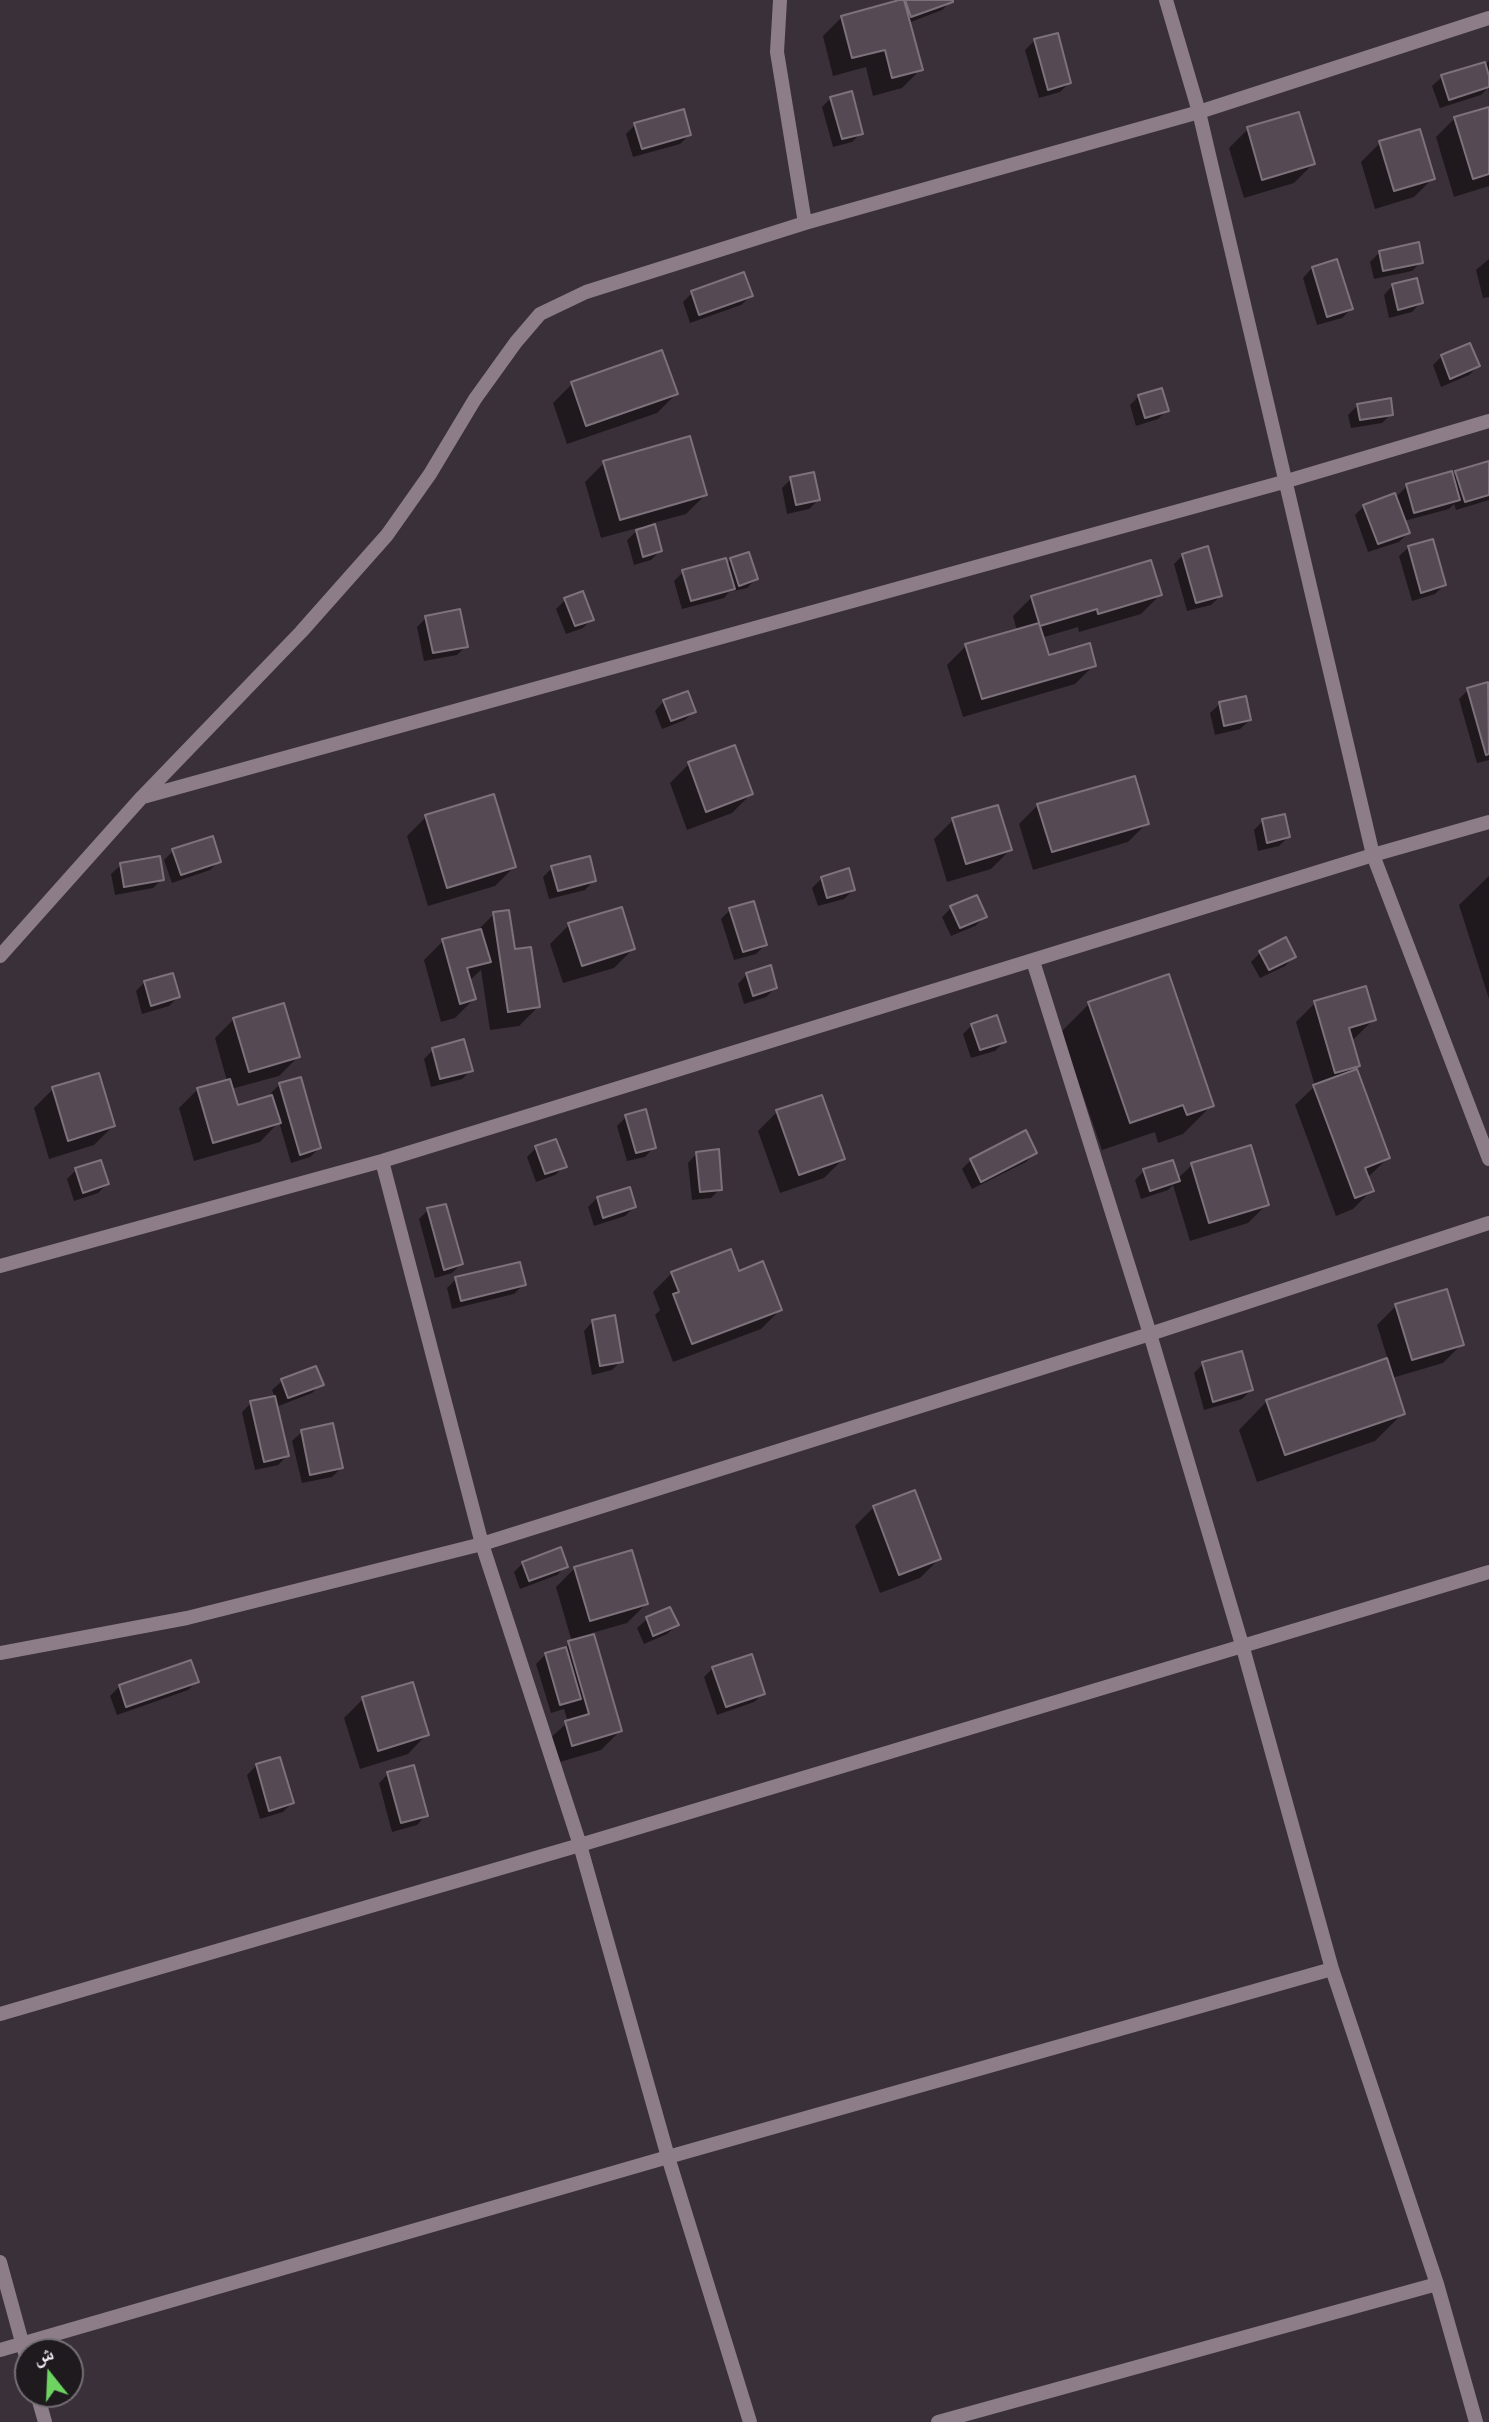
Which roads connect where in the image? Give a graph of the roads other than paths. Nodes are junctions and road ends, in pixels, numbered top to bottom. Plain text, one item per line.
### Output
1 (780, 0) edge
2 (1166, 0) edge
3 (1489, 18) edge
4 (1199, 112) junction
5 (806, 223) junction
6 (1489, 421) edge
7 (1287, 481) junction
8 (142, 797) junction
9 (1489, 822) edge
10 (1373, 855) junction
11 (0, 956) edge
12 (1033, 961) junction
13 (1489, 1159) edge
14 (382, 1161) junction
15 (1489, 1223) edge
16 (0, 1266) edge
17 (1150, 1334) junction
18 (482, 1544) junction
19 (1489, 1572) edge
20 (1243, 1648) junction
21 (0, 1653) edge
22 (580, 1845) junction
23 (1332, 1969) junction
24 (0, 2014) edge
25 (668, 2157) junction
26 (0, 2262) edge
27 (1437, 2284) junction
28 (20, 2338) edge
29 (43, 2338) edge
30 (750, 2422) edge
31 (938, 2422) edge
32 (1476, 2422) edge

1 - 5 street
2 - 4 street
3 - 4 street
4 - 5 street
4 - 7 street
5 - 8 street
6 - 7 street
7 - 8 street
7 - 10 street
8 - 11 street
9 - 10 street
10 - 12 street
10 - 13 street
12 - 14 street
12 - 17 street
14 - 16 street
14 - 18 street
15 - 17 street
17 - 18 street
17 - 20 street
18 - 21 street
18 - 22 street
19 - 20 street
20 - 22 street
20 - 23 street
22 - 24 street
22 - 25 street
23 - 25 street
23 - 27 street
25 - 29 street
25 - 30 street
26 - 28 street
27 - 31 street
27 - 32 street

